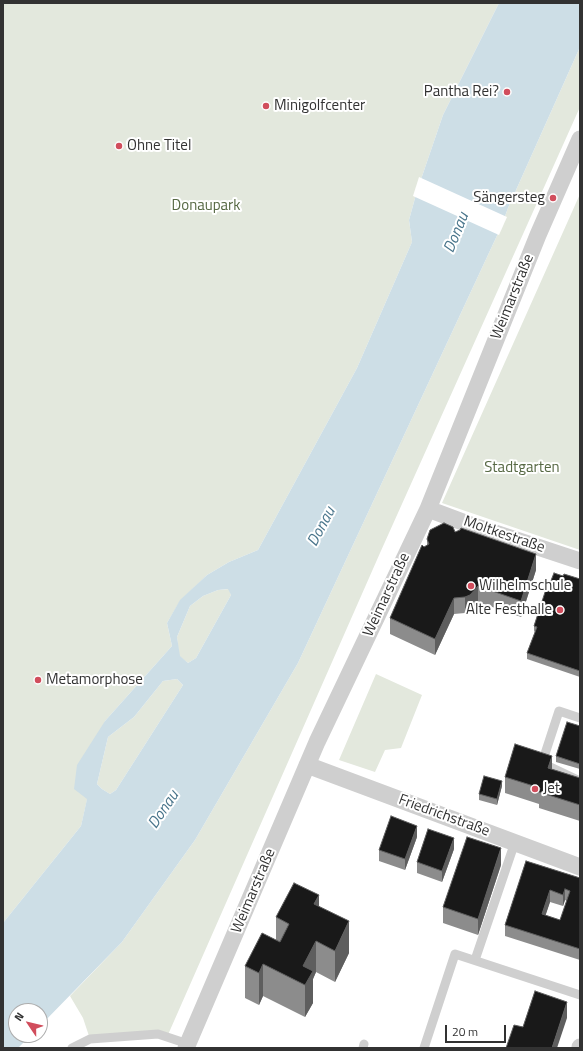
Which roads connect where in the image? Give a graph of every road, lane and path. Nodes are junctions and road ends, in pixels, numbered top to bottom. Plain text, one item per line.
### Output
1 (580, 139) edge
2 (428, 509) junction
3 (580, 561) edge
4 (580, 718) edge
5 (307, 765) junction
6 (580, 781) edge
7 (515, 842) junction
8 (580, 867) edge
9 (475, 960) junction
10 (580, 995) edge
11 (191, 1047) edge
12 (72, 1048) edge
13 (424, 1048) edge

1 - 2 street, Weimarstraße
2 - 3 street, Moltkestraße
2 - 5 street, Weimarstraße
4 - 6 lane
5 - 7 street, Friedrichstraße
5 - 11 street, Weimarstraße
7 - 8 street, Friedrichstraße
7 - 9 lane
9 - 10 lane
9 - 13 lane
11 - 12 lane

